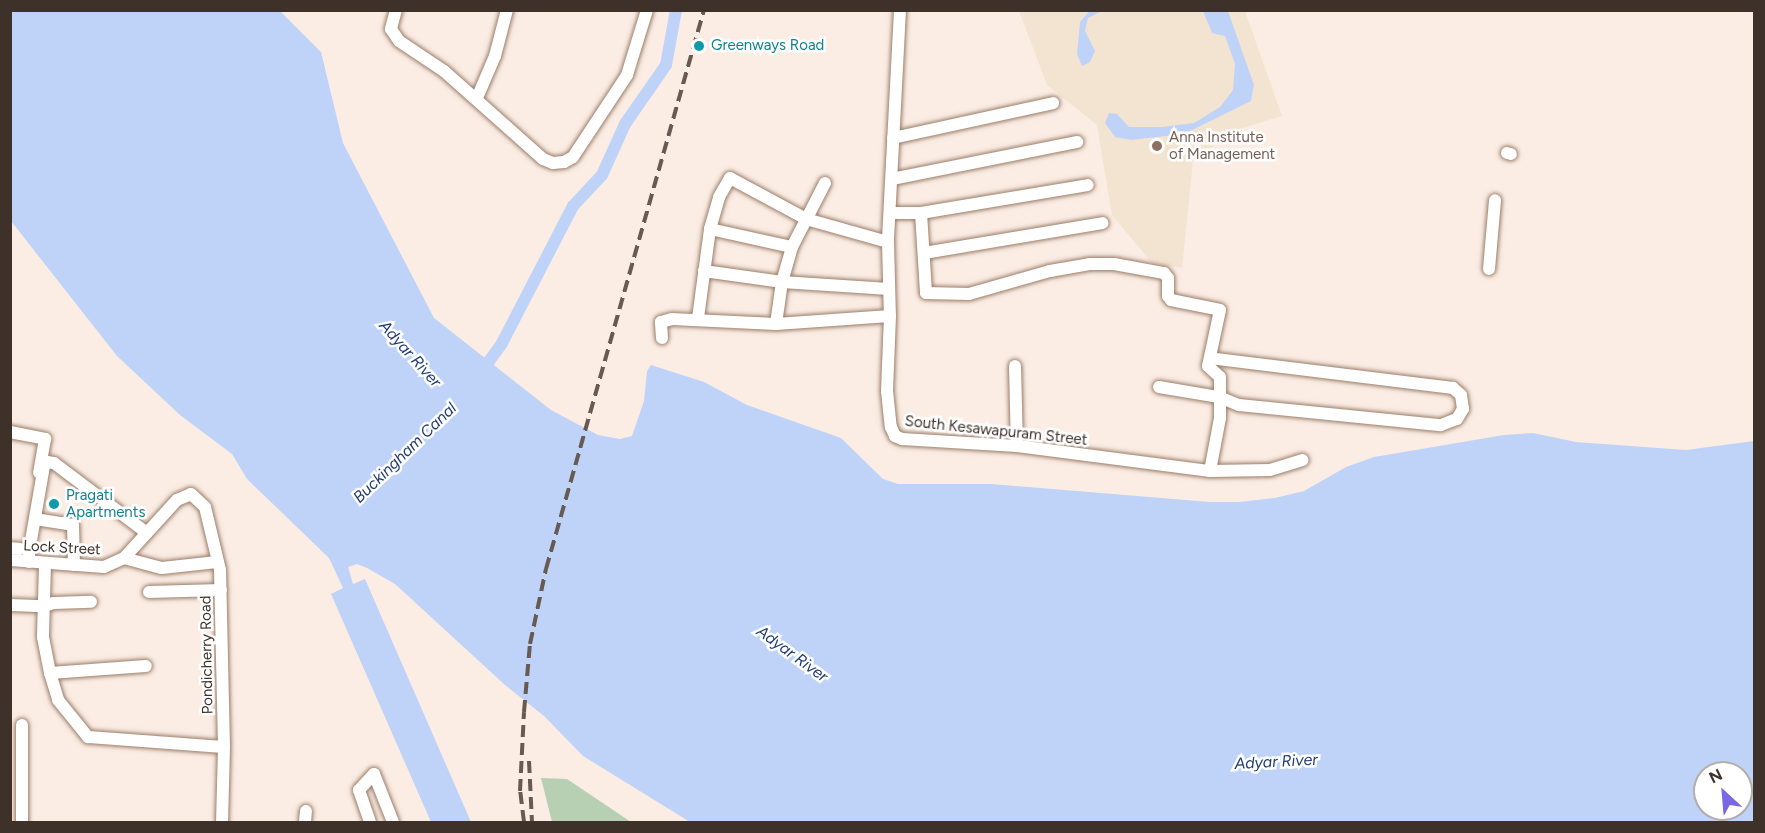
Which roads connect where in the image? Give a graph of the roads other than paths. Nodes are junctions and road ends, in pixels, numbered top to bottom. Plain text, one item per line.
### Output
1 (507, 10) edge
2 (647, 10) edge
3 (900, 10) edge
4 (394, 15) edge
5 (477, 98) junction
6 (1053, 103) dead end
7 (893, 138) junction
8 (1077, 142) dead end
9 (892, 179) junction
10 (825, 183) dead end
11 (1088, 185) dead end
12 (1496, 200) dead end
13 (891, 213) junction
14 (921, 213) junction
15 (806, 219) junction
16 (1103, 223) dead end
17 (710, 229) junction
18 (888, 242) junction
19 (792, 247) junction
20 (924, 253) junction
21 (1489, 269) dead end
22 (704, 271) junction
23 (782, 282) junction
24 (889, 289) junction
25 (890, 316) junction
26 (698, 318) junction
27 (776, 324) junction
28 (662, 338) dead end
29 (1209, 358) junction
30 (1015, 366) dead end
31 (1159, 387) dead end
32 (1219, 397) junction
33 (10, 432) edge
34 (1017, 447) junction
35 (1302, 460) dead end
36 (1210, 471) junction
37 (35, 519) junction
38 (147, 532) junction
39 (18, 556) edge
40 (124, 558) junction
41 (217, 562) junction
42 (45, 564) junction
43 (74, 565) junction
44 (221, 590) junction
45 (149, 592) dead end
46 (91, 602) dead end
47 (10, 604) edge
48 (44, 606) junction
49 (146, 666) dead end
50 (50, 673) junction
51 (22, 725) dead end
52 (224, 747) junction
53 (22, 822) edge
54 (222, 822) edge
55 (370, 822) edge
56 (393, 822) edge

1 - 5 street
2 - 5 street
3 - 7 street, South Kesawapuram Street
4 - 5 street
6 - 7 street
7 - 9 street, South Kesawapuram Street
8 - 9 street
9 - 13 street, South Kesawapuram Street
10 - 15 street
11 - 14 street
12 - 21 street
13 - 14 street
13 - 18 street, South Kesawapuram Street
14 - 20 street
15 - 17 street
15 - 18 street
15 - 19 street
16 - 20 street
17 - 19 street
17 - 22 street
18 - 24 street, South Kesawapuram Street
19 - 23 street
20 - 29 street
22 - 23 street
22 - 26 street
23 - 24 street
23 - 27 street
24 - 25 street, South Kesawapuram Street
25 - 27 street
25 - 34 street, South Kesawapuram Street
26 - 27 street
26 - 28 street
29 - 32 street
29 - 32 street
30 - 34 street
31 - 32 street
32 - 36 street
33 - 39 street
34 - 36 street, South Kesawapuram Street
35 - 36 street, South Kesawapuram Street
37 - 38 street
37 - 39 street
37 - 43 street
38 - 40 street
38 - 41 street, Pondicherry Road
39 - 42 street, Lock Street
40 - 41 street
40 - 43 street, Lock Street
41 - 44 street, Pondicherry Road
42 - 43 street, Lock Street
42 - 48 street
44 - 45 street
44 - 52 street, Pondicherry Road
46 - 48 street
47 - 48 street
48 - 50 street
49 - 50 street
50 - 52 street
51 - 53 street
52 - 54 street, Pondicherry Road
55 - 56 street

